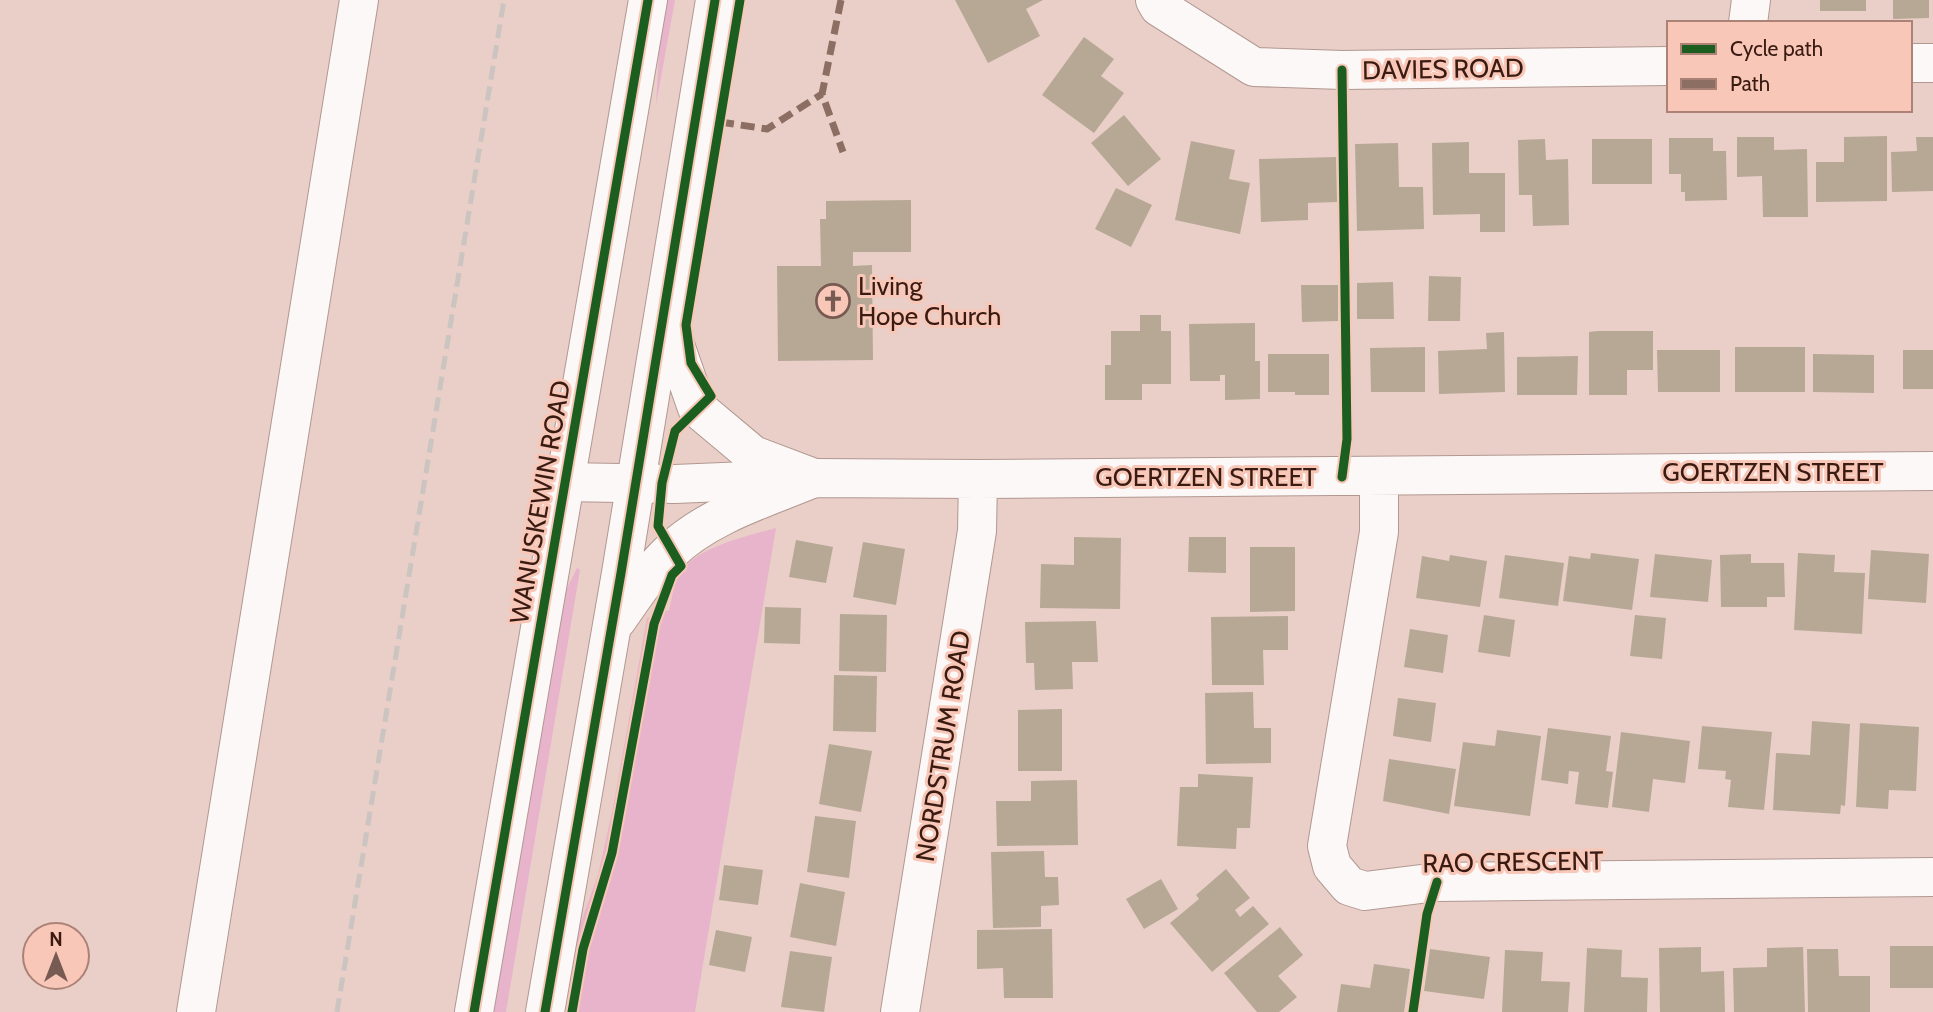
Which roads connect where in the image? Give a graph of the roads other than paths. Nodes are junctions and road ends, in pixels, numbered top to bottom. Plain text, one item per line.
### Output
1 (359, 0) edge
2 (648, 0) edge
3 (715, 0) edge
4 (1155, 0) edge
5 (1751, 0) edge
6 (1748, 21) edge
7 (1912, 63) edge
8 (1933, 63) edge
9 (1667, 66) edge
10 (664, 314) junction
11 (1933, 471) edge
12 (1379, 476) junction
13 (814, 478) junction
14 (978, 479) junction
15 (564, 482) junction
16 (636, 483) junction
17 (611, 627) junction
18 (1933, 877) edge
19 (196, 1012) edge
20 (474, 1012) edge
21 (545, 1012) edge
22 (900, 1012) edge

1 - 19 street
2 - 15 street, WANUSKEWIN ROAD
3 - 10 street
4 - 9 street, DAVIES ROAD
5 - 6 street
7 - 8 street
10 - 13 street
10 - 16 street
11 - 12 street, GOERTZEN STREET
12 - 14 street, GOERTZEN STREET
12 - 18 street, RAO CRESCENT
13 - 14 street, GOERTZEN STREET
13 - 16 street, GOERTZEN STREET
13 - 17 street
14 - 22 street, NORDSTRUM ROAD
15 - 16 street, GOERTZEN STREET
15 - 20 street, WANUSKEWIN ROAD
16 - 17 street
17 - 21 street

